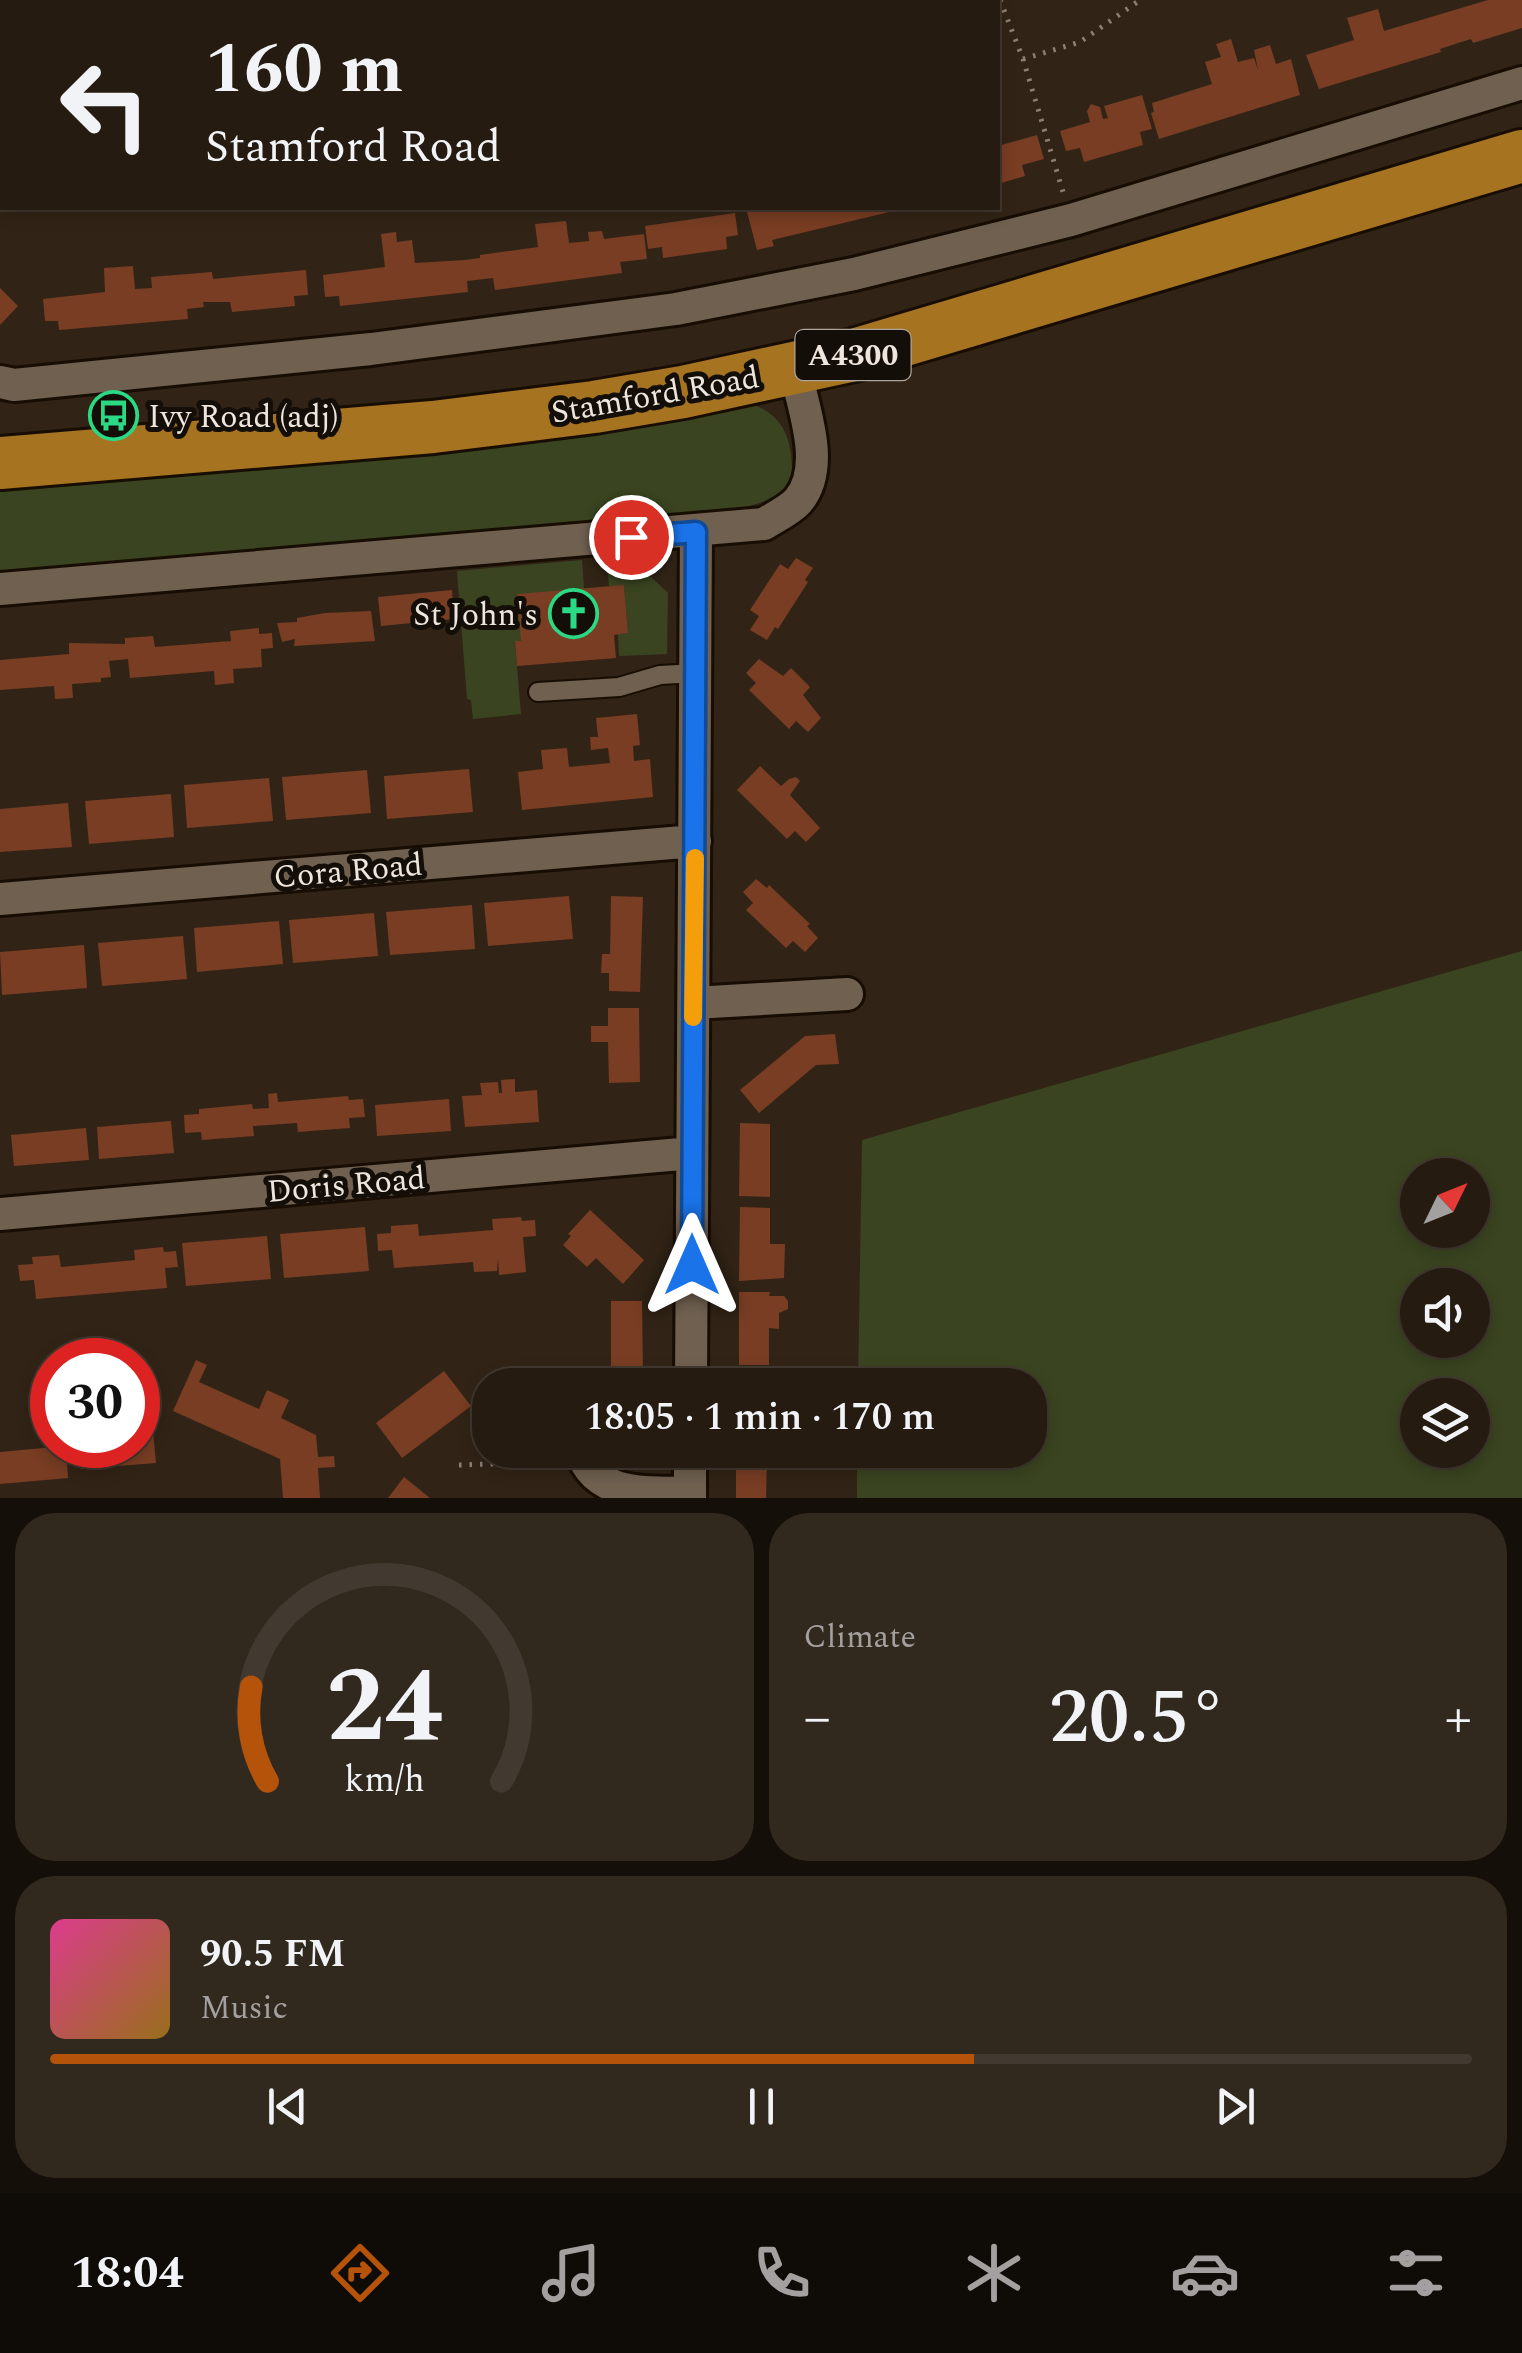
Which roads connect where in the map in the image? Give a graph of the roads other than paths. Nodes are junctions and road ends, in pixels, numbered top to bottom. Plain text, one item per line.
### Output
1 (1522, 83) edge
2 (1522, 156) edge
3 (795, 369) junction
4 (0, 382) edge
5 (0, 463) edge
6 (696, 532) junction
7 (0, 588) edge
8 (696, 673) junction
9 (538, 692) dead end
10 (695, 841) junction
11 (0, 899) edge
12 (847, 994) dead end
13 (694, 1004) junction
14 (692, 1153) junction
15 (0, 1214) edge
16 (691, 1368) edge
17 (591, 1468) edge
18 (690, 1468) edge
19 (690, 1495) edge

1 - 4 street
2 - 3 main road, Stamford Road / A4300
3 - 5 main road, Stamford Road / A4300
3 - 6 street
6 - 7 street
6 - 8 street
8 - 9 lane
8 - 10 street
10 - 11 street, Cora Road
10 - 13 street
12 - 13 street
13 - 14 street
14 - 15 street, Doris Road
14 - 16 street
17 - 19 street
18 - 19 street

